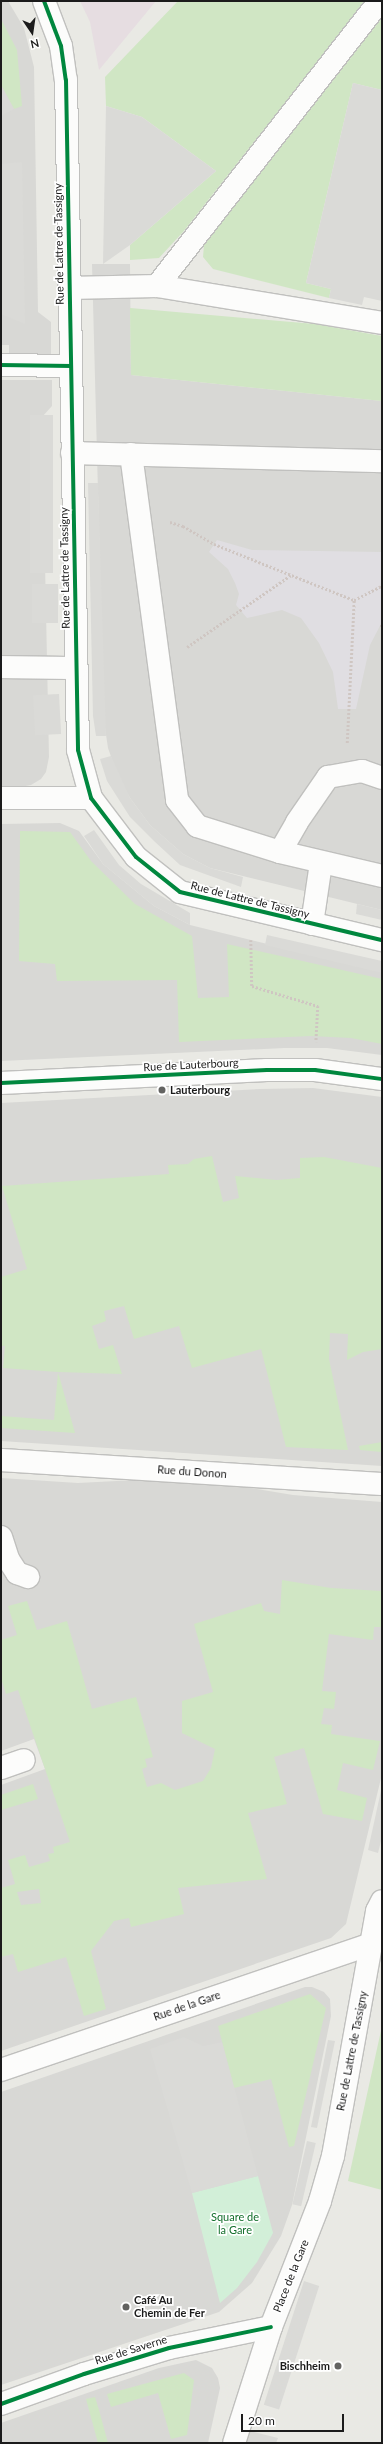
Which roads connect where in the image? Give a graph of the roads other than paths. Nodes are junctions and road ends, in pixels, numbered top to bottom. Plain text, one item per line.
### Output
1 (44, 1) edge
2 (380, 1) edge
3 (157, 286) junction
4 (69, 288) junction
5 (382, 323) edge
6 (1, 365) edge
7 (70, 366) junction
8 (72, 453) junction
9 (131, 454) junction
10 (382, 461) edge
11 (1, 667) edge
12 (76, 668) junction
13 (382, 778) edge
14 (1, 798) edge
15 (91, 798) junction
16 (280, 852) junction
17 (321, 863) junction
18 (382, 876) edge
19 (312, 924) junction
20 (382, 940) edge
21 (382, 1079) edge
22 (1, 1083) edge
23 (1, 1460) edge
24 (382, 1484) edge
25 (1, 1537) edge
26 (28, 1577) dead end
27 (24, 1760) dead end
28 (1, 1768) edge
29 (382, 1901) edge
30 (373, 1943) junction
31 (1, 2070) edge
32 (320, 2202) joint
33 (271, 2327) junction
34 (1, 2404) edge
35 (234, 2443) edge

1 - 4 street, Rue de Lattre de Tassigny
2 - 3 street
3 - 4 street
3 - 5 street
4 - 7 street, Rue de Lattre de Tassigny
6 - 7 street
7 - 8 street, Rue de Lattre de Tassigny
8 - 9 street
8 - 12 street, Rue de Lattre de Tassigny
9 - 10 street
9 - 16 street
11 - 12 street
12 - 15 street, Rue de Lattre de Tassigny
13 - 16 street
14 - 15 street
15 - 19 street, Rue de Lattre de Tassigny
16 - 17 street
17 - 18 street
17 - 19 street
19 - 20 street, Rue de Lattre de Tassigny
21 - 22 street, Rue de Lauterbourg
23 - 24 street, Rue du Donon
25 - 26 street
27 - 28 street
29 - 30 street, Rue de Lattre de Tassigny
30 - 31 street, Rue de la Gare
30 - 32 street, Rue de Lattre de Tassigny
32 - 33 street, Place de la Gare
33 - 34 street, Rue de Saverne
33 - 35 street, Place de la Gare

